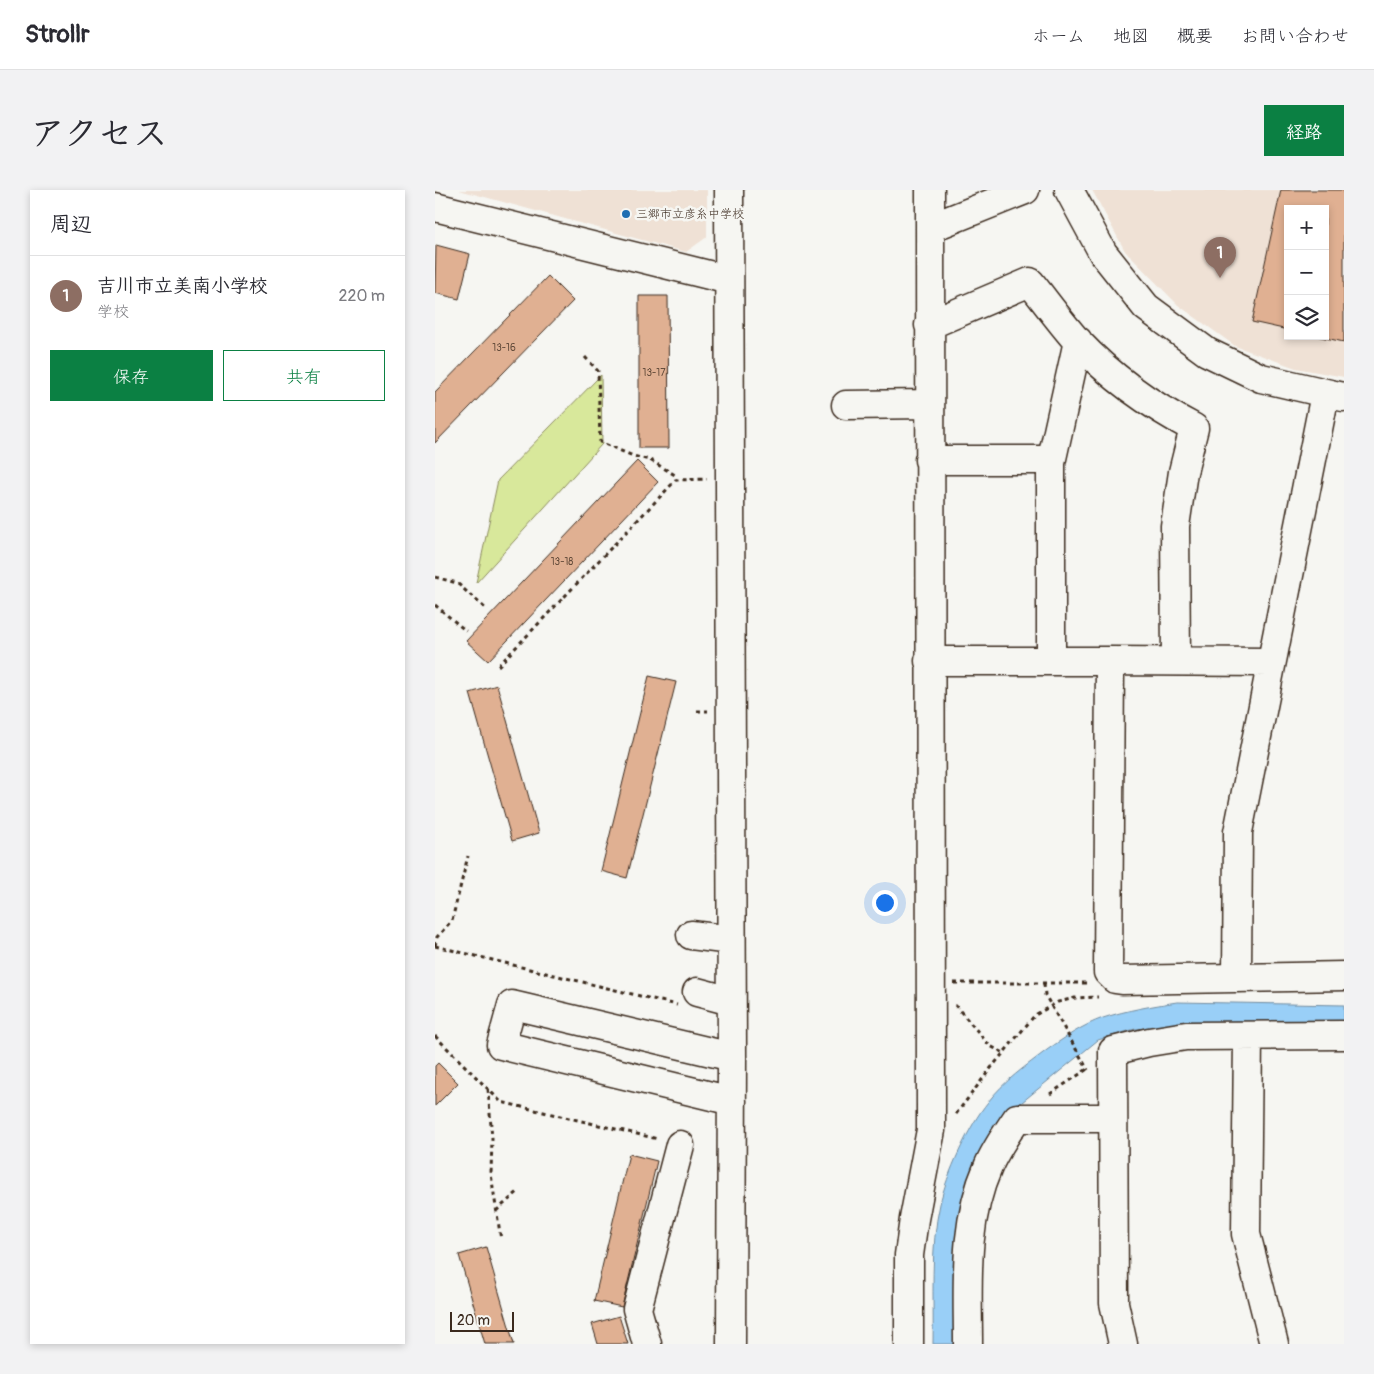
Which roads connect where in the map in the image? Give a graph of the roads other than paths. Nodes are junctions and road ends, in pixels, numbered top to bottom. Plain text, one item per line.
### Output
1 (729, 190) edge
2 (930, 190) edge
3 (1025, 190) edge
4 (1069, 190) edge
5 (435, 207) edge
6 (930, 228) junction
7 (729, 280) junction
8 (929, 325) junction
9 (1078, 341) junction
10 (1335, 396) edge
11 (929, 404) junction
12 (846, 405) dead end
13 (929, 460) junction
14 (1051, 460) junction
15 (929, 661) junction
16 (1051, 661) junction
17 (1110, 661) junction
18 (1176, 662) junction
19 (1271, 662) junction
20 (691, 935) dead end
21 (731, 940) junction
22 (1344, 976) edge
23 (1237, 977) junction
24 (688, 998) road end
25 (731, 1001) junction
26 (1344, 1035) edge
27 (1248, 1036) junction
28 (732, 1056) junction
29 (732, 1101) junction
30 (1112, 1118) junction
31 (680, 1145) road end
32 (647, 1344) edge
33 (731, 1344) edge
34 (909, 1344) edge
35 (968, 1344) edge
36 (1123, 1344) edge
37 (1274, 1344) edge

1 - 7 street
2 - 6 street
3 - 6 street
4 - 10 street
5 - 7 street
6 - 8 street
7 - 21 street
8 - 9 street
8 - 11 street
9 - 14 street
9 - 18 street
10 - 19 street
11 - 12 street
11 - 13 street
13 - 14 street
13 - 15 street
14 - 16 street
15 - 16 street
15 - 34 street
16 - 17 street
17 - 18 street
17 - 23 street
18 - 19 street
19 - 23 street
20 - 21 street
21 - 25 street
22 - 23 street
24 - 25 street
25 - 28 street
26 - 27 street
27 - 30 street
27 - 37 street
28 - 29 street
28 - 29 street
29 - 33 street
30 - 35 street
30 - 36 street
31 - 32 street

